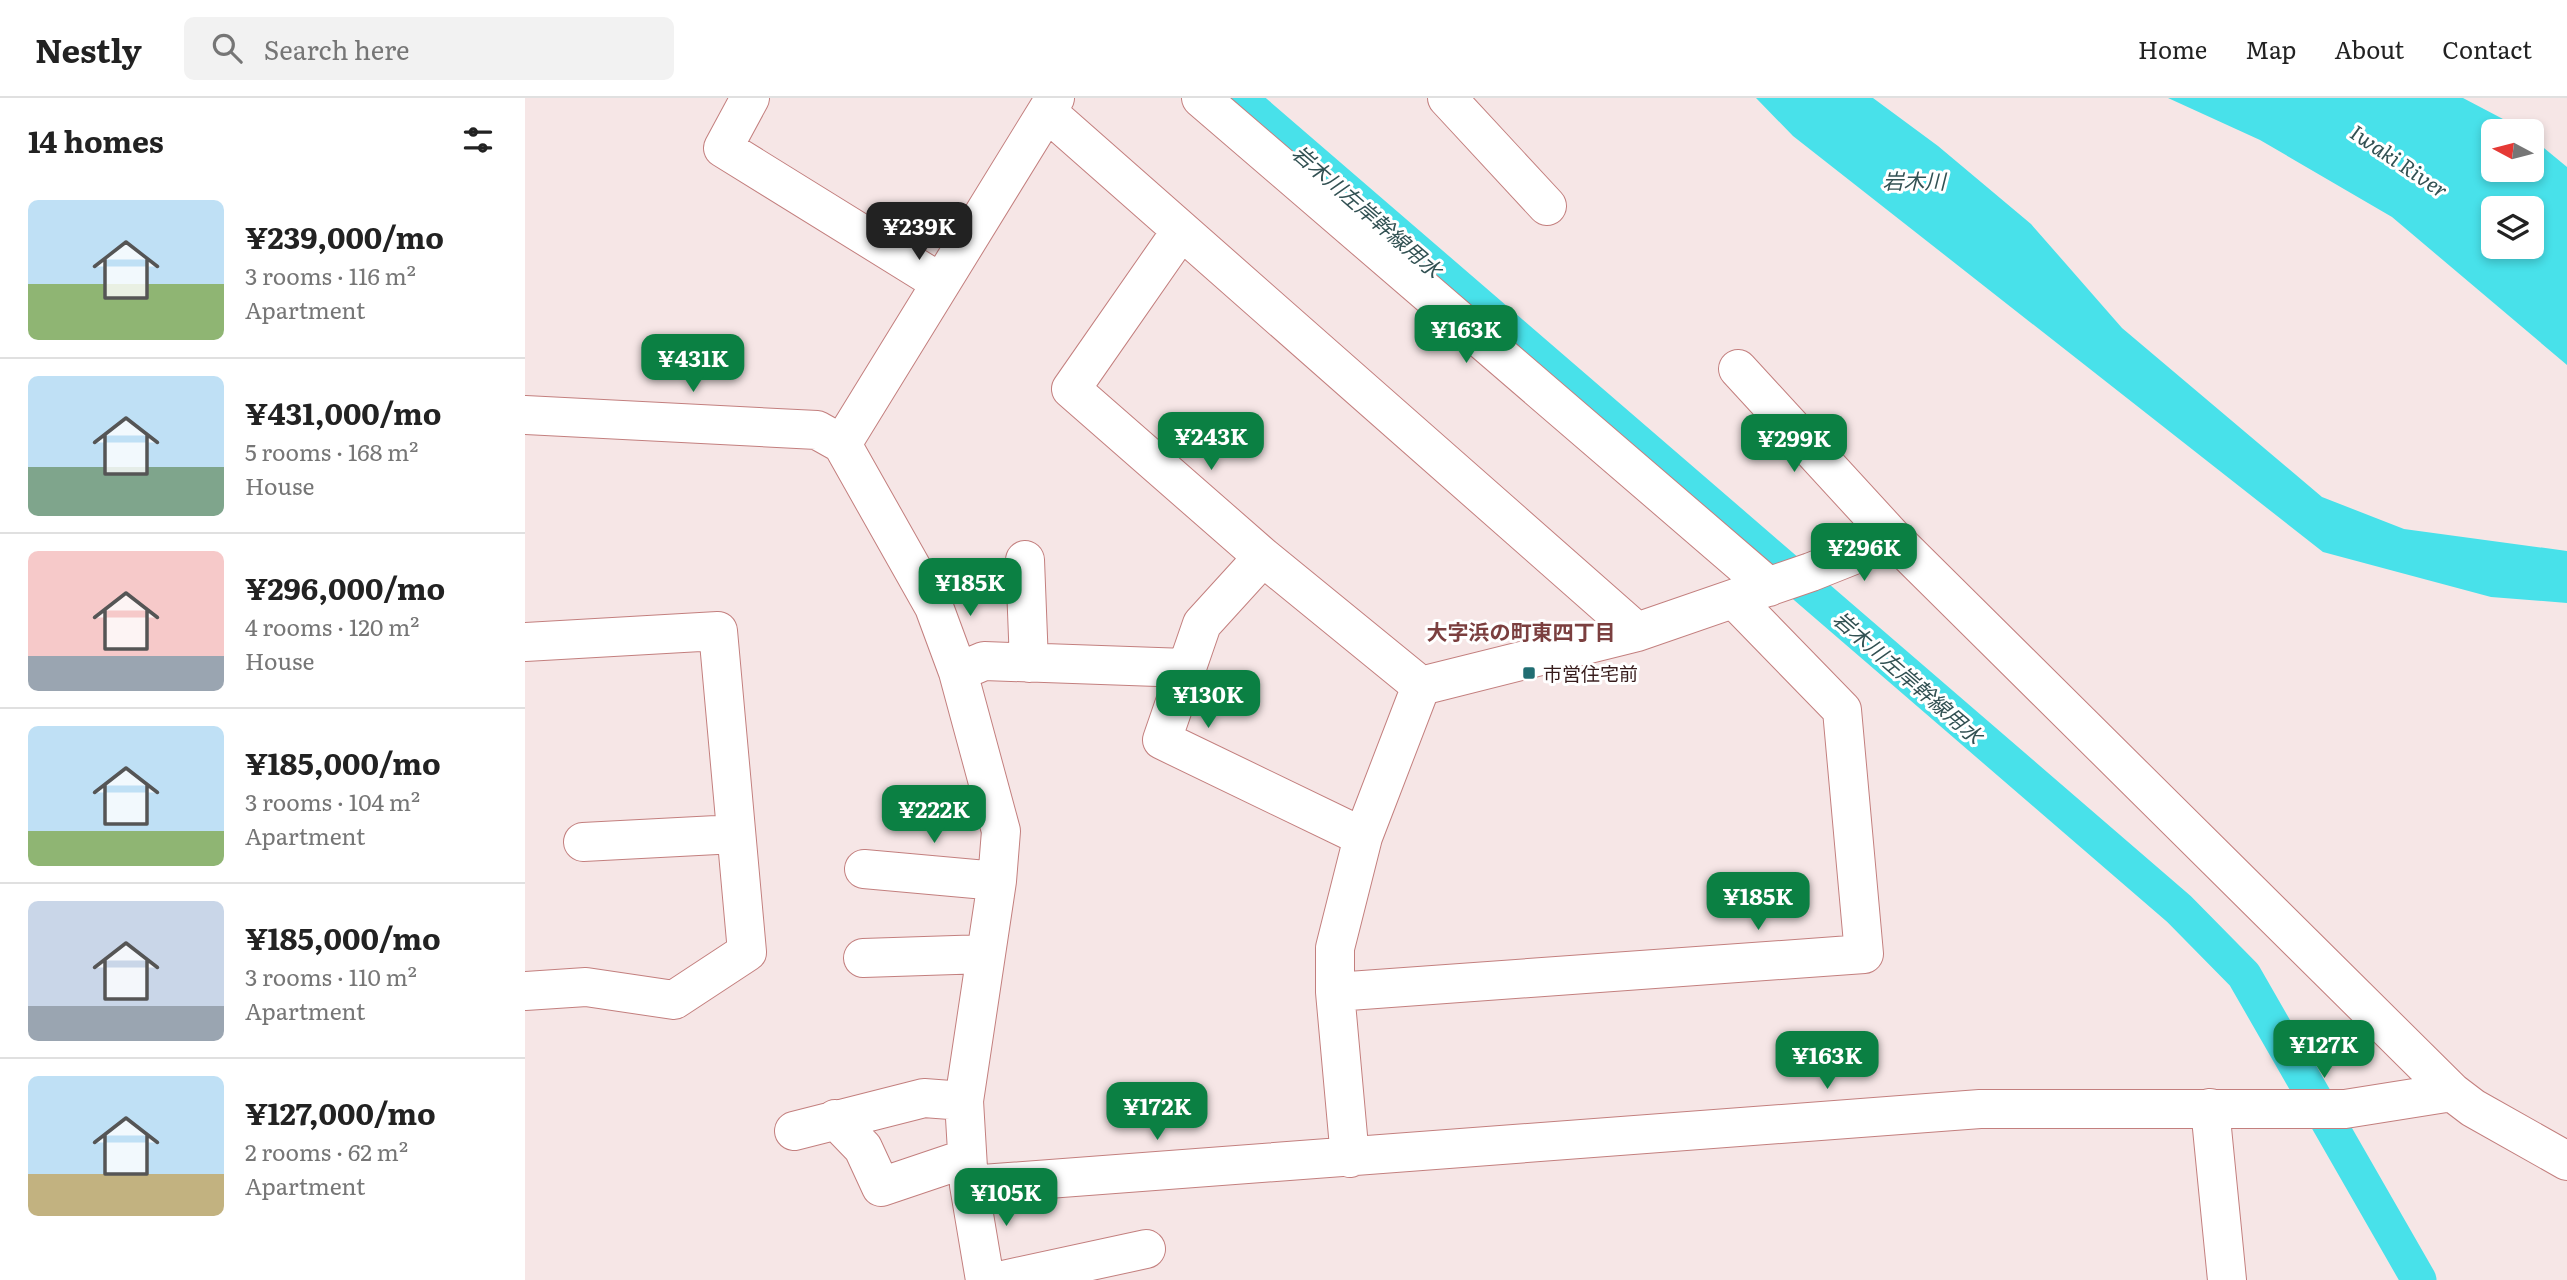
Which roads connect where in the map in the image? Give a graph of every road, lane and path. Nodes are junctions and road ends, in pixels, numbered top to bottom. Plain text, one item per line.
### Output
1 (750, 98) edge
2 (1201, 98) edge
3 (1447, 98) edge
4 (1051, 105) edge
5 (1547, 206) dead end
6 (1181, 231) junction
7 (941, 283) junction
8 (1738, 369) dead end
9 (525, 415) edge
10 (842, 444) junction
11 (1895, 539) junction
12 (1263, 557) junction
13 (1025, 560) dead end
14 (1774, 585) junction
15 (1636, 632) junction
16 (525, 642) edge
17 (1029, 663) junction
18 (1187, 668) junction
19 (958, 672) junction
20 (1422, 686) junction
21 (736, 834) junction
22 (1363, 837) junction
23 (583, 842) dead end
24 (864, 869) dead end
25 (997, 881) junction
26 (986, 954) junction
27 (863, 958) dead end
28 (525, 991) edge
29 (1335, 992) junction
30 (2452, 1092) junction
31 (964, 1101) junction
32 (2210, 1108) junction
33 (835, 1119) junction
34 (794, 1131) dead end
35 (1350, 1158) junction
36 (2567, 1161) edge
37 (968, 1172) junction
38 (1146, 1249) dead end
39 (985, 1280) edge
40 (1003, 1280) edge
41 (2227, 1280) edge

1 - 7 street
2 - 14 street
3 - 5 street
4 - 6 street
4 - 7 street
6 - 12 street
6 - 15 street
7 - 10 street
8 - 11 street
9 - 10 street
10 - 19 street
11 - 14 street
11 - 30 street
12 - 18 street
12 - 20 street
13 - 17 street
14 - 15 street
14 - 29 street
15 - 20 street
16 - 21 street
17 - 18 street
17 - 19 street
18 - 22 street
19 - 25 street
20 - 22 street
21 - 23 street
21 - 28 street
22 - 29 street
24 - 25 street
25 - 26 street
26 - 27 street
26 - 31 street
29 - 35 street
30 - 32 street
30 - 36 street
31 - 33 street
31 - 37 street
32 - 35 street
32 - 41 street
33 - 34 street
33 - 37 street
35 - 37 street
37 - 39 street
38 - 40 street

